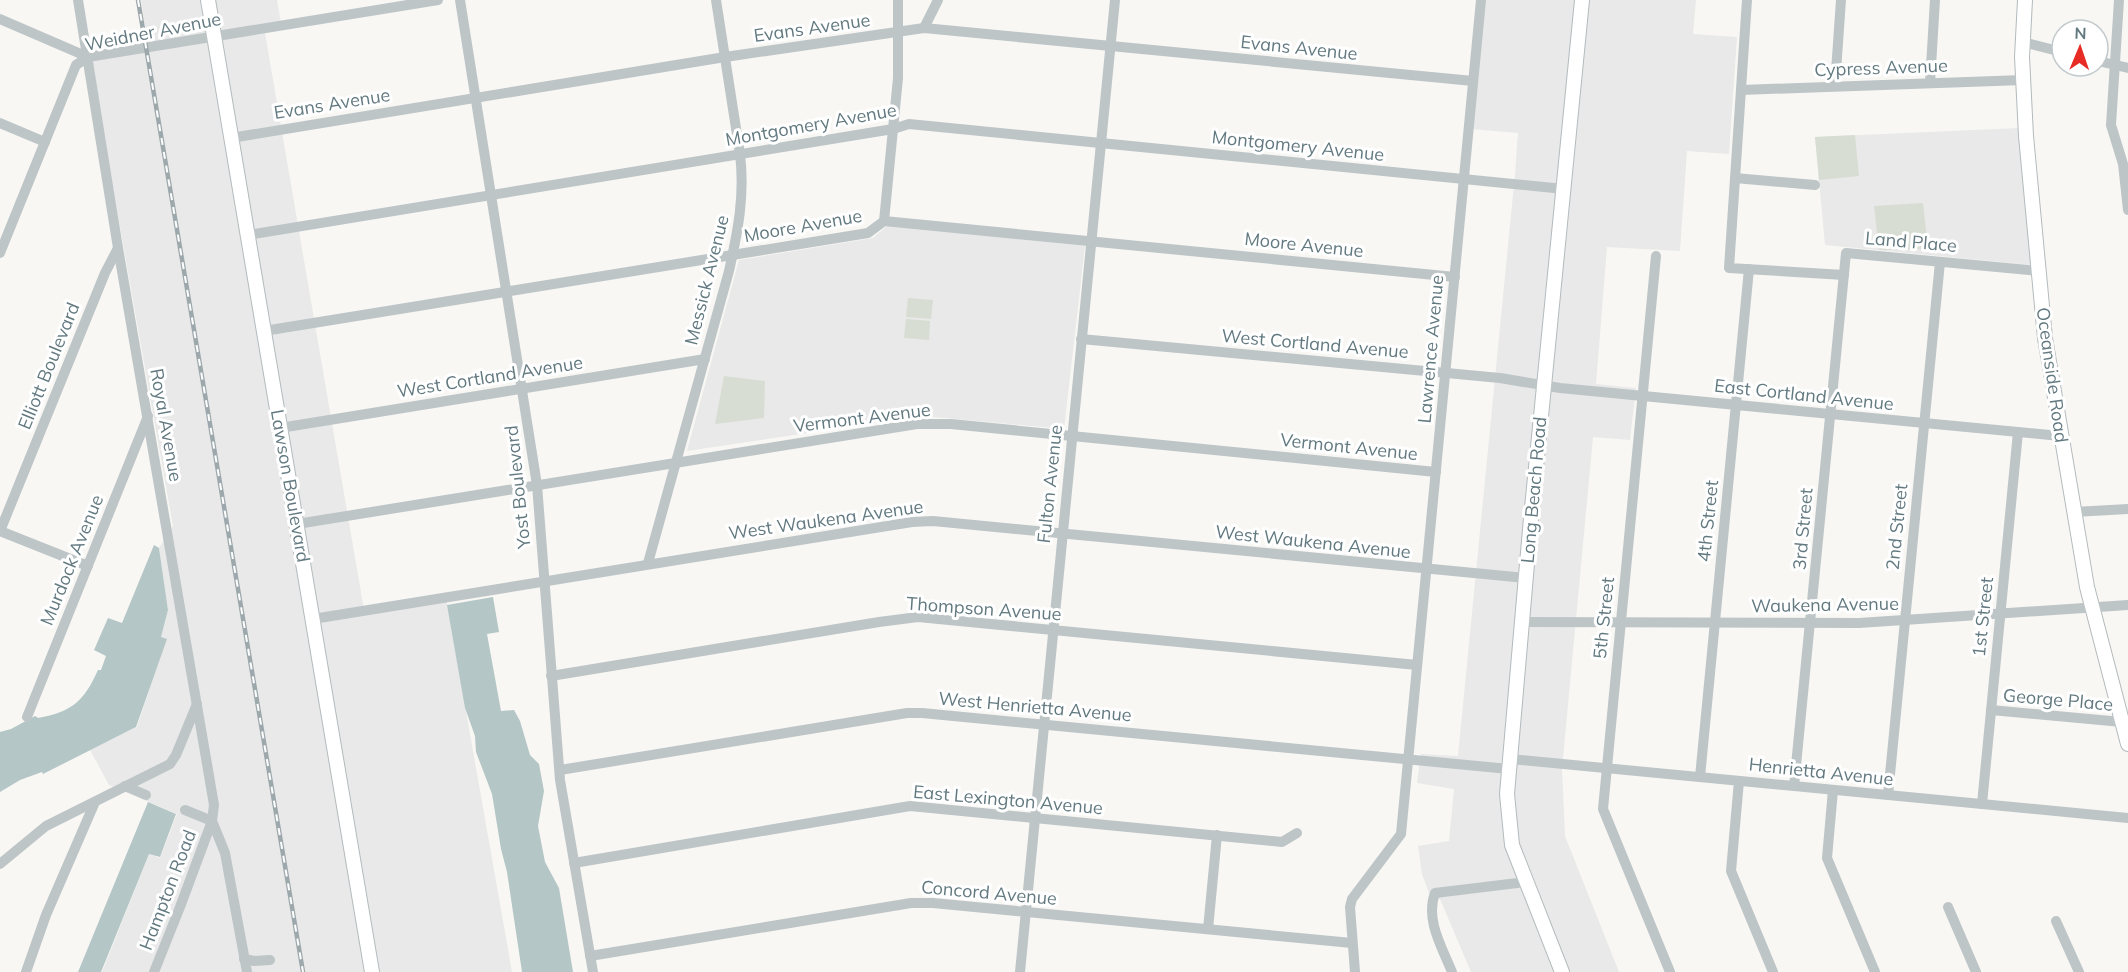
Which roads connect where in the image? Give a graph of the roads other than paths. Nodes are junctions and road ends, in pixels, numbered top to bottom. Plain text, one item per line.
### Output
1 (78, 0) edge
2 (208, 0) edge
3 (438, 0) edge
4 (460, 0) edge
5 (716, 0) edge
6 (898, 0) edge
7 (938, 0) edge
8 (1115, 0) edge
9 (1481, 0) edge
10 (1582, 0) edge
11 (1747, 0) edge
12 (1841, 0) edge
13 (1935, 0) edge
14 (2025, 0) edge
15 (2119, 0) edge
16 (0, 19) edge
17 (924, 28) junction
18 (899, 32) junction
19 (214, 36) junction
20 (2023, 42) junction
21 (1110, 46) junction
22 (2050, 49) edge
23 (88, 57) junction
24 (725, 57) junction
25 (2110, 64) edge
26 (2115, 65) junction
27 (2128, 68) edge
28 (2023, 80) junction
29 (1473, 81) junction
30 (1930, 83) junction
31 (1835, 86) junction
32 (1741, 90) junction
33 (476, 97) junction
34 (0, 123) edge
35 (892, 129) junction
36 (231, 138) junction
37 (45, 142) junction
38 (1100, 143) junction
39 (740, 154) junction
40 (1735, 178) junction
41 (1464, 179) junction
42 (2126, 183) edge
43 (1815, 185) dead end
44 (1564, 189) junction
45 (491, 194) junction
46 (2128, 210) edge
47 (884, 220) junction
48 (5, 227) edge
49 (248, 235) junction
50 (1091, 241) junction
51 (118, 248) junction
52 (0, 253) edge
53 (733, 254) junction
54 (1656, 255) dead end
55 (1940, 262) junction
56 (1749, 269) junction
57 (2039, 271) junction
58 (1844, 275) junction
59 (1455, 277) junction
60 (507, 291) junction
61 (264, 331) junction
62 (1081, 339) junction
63 (705, 359) junction
64 (1445, 373) junction
65 (1545, 385) junction
66 (522, 388) junction
67 (1642, 396) junction
68 (1736, 405) junction
69 (1830, 414) junction
70 (148, 416) junction
71 (1924, 423) junction
72 (280, 428) junction
73 (2018, 432) junction
74 (1072, 436) junction
75 (2060, 436) junction
76 (676, 462) junction
77 (1436, 472) junction
78 (537, 485) junction
79 (2128, 509) edge
80 (2074, 512) junction
81 (297, 524) junction
82 (0, 531) edge
83 (1062, 534) junction
84 (648, 563) junction
85 (88, 566) junction
86 (1426, 569) junction
87 (1526, 578) junction
88 (544, 581) junction
89 (2128, 605) edge
90 (2092, 607) junction
91 (2000, 613) junction
92 (313, 619) junction
93 (1905, 620) junction
94 (1522, 622) junction
95 (1620, 623) junction
96 (1715, 623) junction
97 (1810, 623) junction
98 (1053, 630) junction
99 (1417, 665) junction
100 (551, 676) junction
101 (197, 704) junction
102 (1991, 710) junction
103 (27, 717) dead end
104 (1044, 724) junction
105 (2126, 734) edge
106 (1408, 759) junction
107 (1509, 764) junction
108 (1606, 768) junction
109 (560, 770) junction
110 (1700, 777) junction
111 (1739, 781) junction
112 (125, 786) junction
113 (1794, 786) junction
114 (1833, 790) junction
115 (146, 795) dead end
116 (1888, 795) junction
117 (95, 802) junction
118 (1982, 804) junction
119 (185, 810) dead end
120 (1035, 818) junction
121 (2128, 818) edge
122 (212, 821) junction
123 (1297, 833) dead end
124 (1217, 836) junction
125 (574, 863) junction
126 (0, 864) edge
127 (1526, 882) junction
128 (1948, 907) dead end
129 (1026, 912) junction
130 (2056, 921) dead end
131 (1208, 929) junction
132 (1352, 943) junction
133 (590, 956) junction
134 (244, 959) junction
135 (270, 960) dead end
136 (26, 972) edge
137 (154, 972) edge
138 (247, 972) edge
139 (372, 972) edge
140 (592, 972) edge
141 (1020, 972) edge
142 (1355, 972) edge
143 (1452, 972) edge
144 (1562, 972) edge
145 (1670, 972) edge
146 (1773, 972) edge
147 (1875, 972) edge
148 (1976, 972) edge
149 (2079, 972) edge

1 - 23 street, Royal Avenue
2 - 19 main road, Lawson Boulevard
3 - 19 street, Weidner Avenue
4 - 33 street, Yost Boulevard
5 - 24 street, Messick Avenue
6 - 18 street
7 - 17 street
8 - 21 street, Fulton Avenue
9 - 29 street, Lawrence Avenue
10 - 44 main road, Long Beach Road
11 - 32 street
12 - 31 street
13 - 30 street
14 - 20 main road, Oceanside Road
15 - 26 street
16 - 23 street
17 - 18 street, Evans Avenue
17 - 21 street, Evans Avenue
18 - 24 street, Evans Avenue
18 - 35 street
19 - 23 street, Weidner Avenue
19 - 36 main road, Lawson Boulevard
20 - 22 street
20 - 28 main road, Oceanside Road
21 - 29 street, Evans Avenue
21 - 38 street, Fulton Avenue
23 - 37 street, Weidner Avenue
23 - 51 street, Royal Avenue
24 - 33 street, Evans Avenue
24 - 39 street, Messick Avenue
25 - 26 street
26 - 27 street
26 - 42 street
28 - 30 street, Cypress Avenue
28 - 57 main road, Oceanside Road
29 - 41 street, Lawrence Avenue
30 - 31 street, Cypress Avenue
31 - 32 street, Cypress Avenue
32 - 40 street
33 - 36 street, Evans Avenue
33 - 45 street, Yost Boulevard
34 - 37 street
35 - 38 street, Montgomery Avenue
35 - 39 street, Montgomery Avenue
35 - 47 street
36 - 49 main road, Lawson Boulevard
37 - 48 street, Weidner Avenue
38 - 41 street, Montgomery Avenue
38 - 50 street, Fulton Avenue
39 - 45 street, Montgomery Avenue
39 - 53 street, Messick Avenue
40 - 43 street
40 - 56 street
41 - 44 street, Montgomery Avenue
41 - 59 street, Lawrence Avenue
42 - 46 street
44 - 65 main road, Long Beach Road
45 - 49 street, Montgomery Avenue
45 - 60 street, Yost Boulevard
47 - 50 street, Moore Avenue
47 - 53 street, Moore Avenue
48 - 52 street, Weidner Avenue
49 - 61 main road, Lawson Boulevard
50 - 59 street, Moore Avenue
50 - 62 street, Fulton Avenue
51 - 70 street, Royal Avenue
51 - 82 street, Elliott Boulevard
53 - 60 street, Moore Avenue
53 - 63 street, Messick Avenue
54 - 67 street, 5th Street
55 - 57 street, Land Place
55 - 58 street, Land Place
55 - 71 street, 2nd Street
56 - 58 street
56 - 68 street, 4th Street
57 - 75 main road, Oceanside Road
58 - 69 street, 3rd Street
59 - 64 street, Lawrence Avenue
60 - 61 street, Moore Avenue
60 - 66 street, Yost Boulevard
61 - 72 main road, Lawson Boulevard
62 - 64 street, West Cortland Avenue
62 - 74 street, Fulton Avenue
63 - 66 street, West Cortland Avenue
63 - 76 street, Messick Avenue
64 - 65 street, West Cortland Avenue
64 - 77 street, Lawrence Avenue
65 - 67 street, East Cortland Avenue
65 - 87 main road, Long Beach Road
66 - 72 street, West Cortland Avenue
66 - 78 street, Yost Boulevard
67 - 68 street, East Cortland Avenue
67 - 95 street, 5th Street
68 - 69 street, East Cortland Avenue
68 - 96 street, 4th Street
69 - 71 street, East Cortland Avenue
69 - 97 street, 3rd Street
70 - 85 street, Murdock Avenue
70 - 101 street, Royal Avenue
71 - 73 street, East Cortland Avenue
71 - 93 street, 2nd Street
72 - 81 main road, Lawson Boulevard
73 - 75 street, East Cortland Avenue
73 - 91 street, 1st Street
74 - 76 street, Vermont Avenue
74 - 77 street, Vermont Avenue
74 - 83 street, Fulton Avenue
75 - 80 main road, Oceanside Road
76 - 78 street, Vermont Avenue
76 - 84 street, Messick Avenue
77 - 86 street, Lawrence Avenue
78 - 81 street, Vermont Avenue
78 - 88 street, Yost Boulevard
79 - 80 street
80 - 90 main road, Oceanside Road
81 - 92 main road, Lawson Boulevard
82 - 85 street
83 - 84 street, West Waukena Avenue
83 - 86 street, West Waukena Avenue
83 - 98 street, Fulton Avenue
84 - 88 street, West Waukena Avenue
85 - 103 street, Murdock Avenue
86 - 87 street, West Waukena Avenue
86 - 99 street, Lawrence Avenue
87 - 94 main road, Long Beach Road
88 - 92 street, West Waukena Avenue
88 - 100 street, Yost Boulevard
89 - 90 street, Waukena Avenue
90 - 91 street, Waukena Avenue
90 - 105 main road, Oceanside Road
91 - 93 street, Waukena Avenue
91 - 102 street, 1st Street
92 - 139 main road, Lawson Boulevard
93 - 97 street, Waukena Avenue
93 - 116 street, 2nd Street
94 - 95 street, Waukena Avenue
94 - 107 main road, Long Beach Road
95 - 96 street, Waukena Avenue
95 - 108 street, 5th Street
96 - 97 street, Waukena Avenue
96 - 110 street, 4th Street
97 - 113 street, 3rd Street
98 - 99 street, Thompson Avenue
98 - 100 street, Thompson Avenue
98 - 104 street, Fulton Avenue
99 - 106 street, Lawrence Avenue
100 - 109 street, Yost Boulevard
101 - 112 street
101 - 122 street, Royal Avenue
102 - 105 street, George Place
102 - 118 street, 1st Street
104 - 106 street, West Henrietta Avenue
104 - 109 street, West Henrietta Avenue
104 - 120 street, Fulton Avenue
106 - 107 street, West Henrietta Avenue
106 - 132 street, Lawrence Avenue
107 - 108 street, Henrietta Avenue
107 - 127 main road, Long Beach Road
108 - 110 street, Henrietta Avenue
108 - 145 street, 5th Street
109 - 125 street, Yost Boulevard
110 - 111 street, Henrietta Avenue
111 - 113 street, Henrietta Avenue
111 - 146 street
112 - 115 street
112 - 117 street
113 - 114 street, Henrietta Avenue
114 - 116 street, Henrietta Avenue
114 - 147 street
116 - 118 street, Henrietta Avenue
117 - 126 street
117 - 136 street
118 - 121 street, Henrietta Avenue
119 - 122 street
120 - 124 street, East Lexington Avenue
120 - 125 street, East Lexington Avenue
120 - 129 street, Fulton Avenue
122 - 134 street, Royal Avenue
122 - 137 street, Hampton Road
123 - 124 street, East Lexington Avenue
124 - 131 street
125 - 133 street, Yost Boulevard
127 - 143 street
127 - 144 main road, Long Beach Road
128 - 148 street
129 - 131 street, Concord Avenue
129 - 133 street, Concord Avenue
129 - 141 street, Fulton Avenue
130 - 149 street
131 - 132 street, Concord Avenue
132 - 142 street, Lawrence Avenue
133 - 140 street, Yost Boulevard
134 - 135 street
134 - 138 street, Royal Avenue

